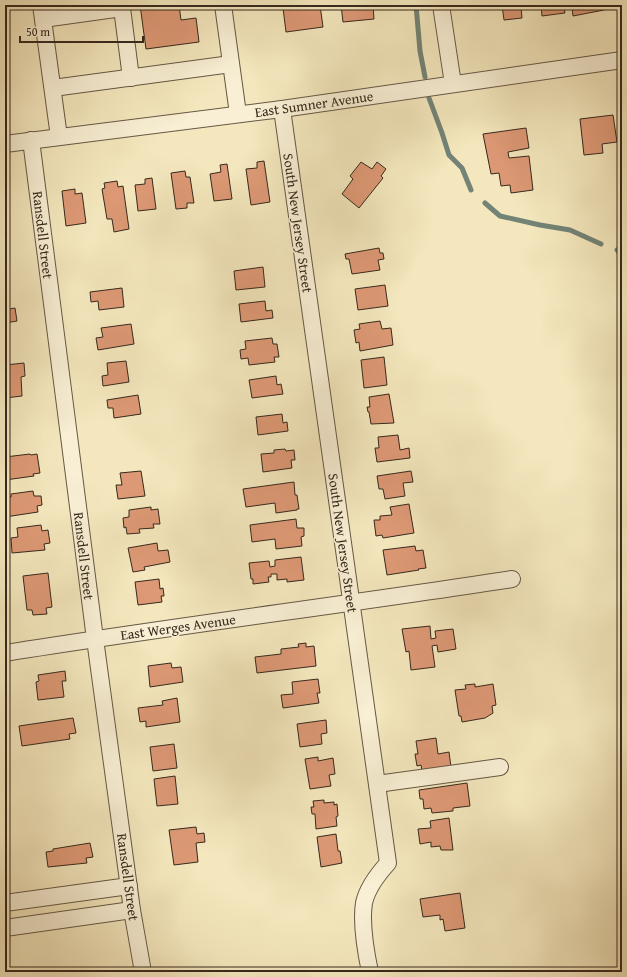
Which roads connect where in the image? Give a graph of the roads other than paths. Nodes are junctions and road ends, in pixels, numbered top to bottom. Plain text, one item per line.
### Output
1 (223, 5) edge
2 (441, 5) edge
3 (42, 12) edge
4 (622, 60) edge
5 (231, 64) junction
6 (131, 78) junction
7 (453, 84) junction
8 (53, 88) junction
9 (282, 109) junction
10 (238, 114) junction
11 (59, 137) junction
12 (31, 140) junction
13 (5, 144) edge
14 (512, 579) dead end
15 (352, 603) junction
16 (95, 639) junction
17 (5, 653) edge
18 (500, 767) dead end
19 (377, 784) junction
20 (129, 886) junction
21 (5, 903) edge
22 (132, 910) junction
23 (5, 928) edge
24 (143, 972) edge
25 (370, 972) edge

1 - 5 street
2 - 7 street
3 - 6 street
3 - 8 street
4 - 7 street, East Sumner Avenue
5 - 6 street
5 - 10 street
6 - 8 street
7 - 9 street, East Sumner Avenue
8 - 11 street
9 - 10 street, East Sumner Avenue
9 - 15 street, South New Jersey Street
10 - 11 street, East Sumner Avenue
11 - 12 street, East Sumner Avenue
12 - 13 street, East Sumner Avenue
12 - 16 street, Ransdell Street
14 - 15 street, East Werges Avenue
15 - 16 street, East Werges Avenue
15 - 19 street, South New Jersey Street
16 - 17 street, East Werges Avenue
16 - 20 street, Ransdell Street
18 - 19 street
19 - 25 street, South New Jersey Street
20 - 21 street
20 - 22 street, Ransdell Street
22 - 23 street
22 - 24 street, Ransdell Street

